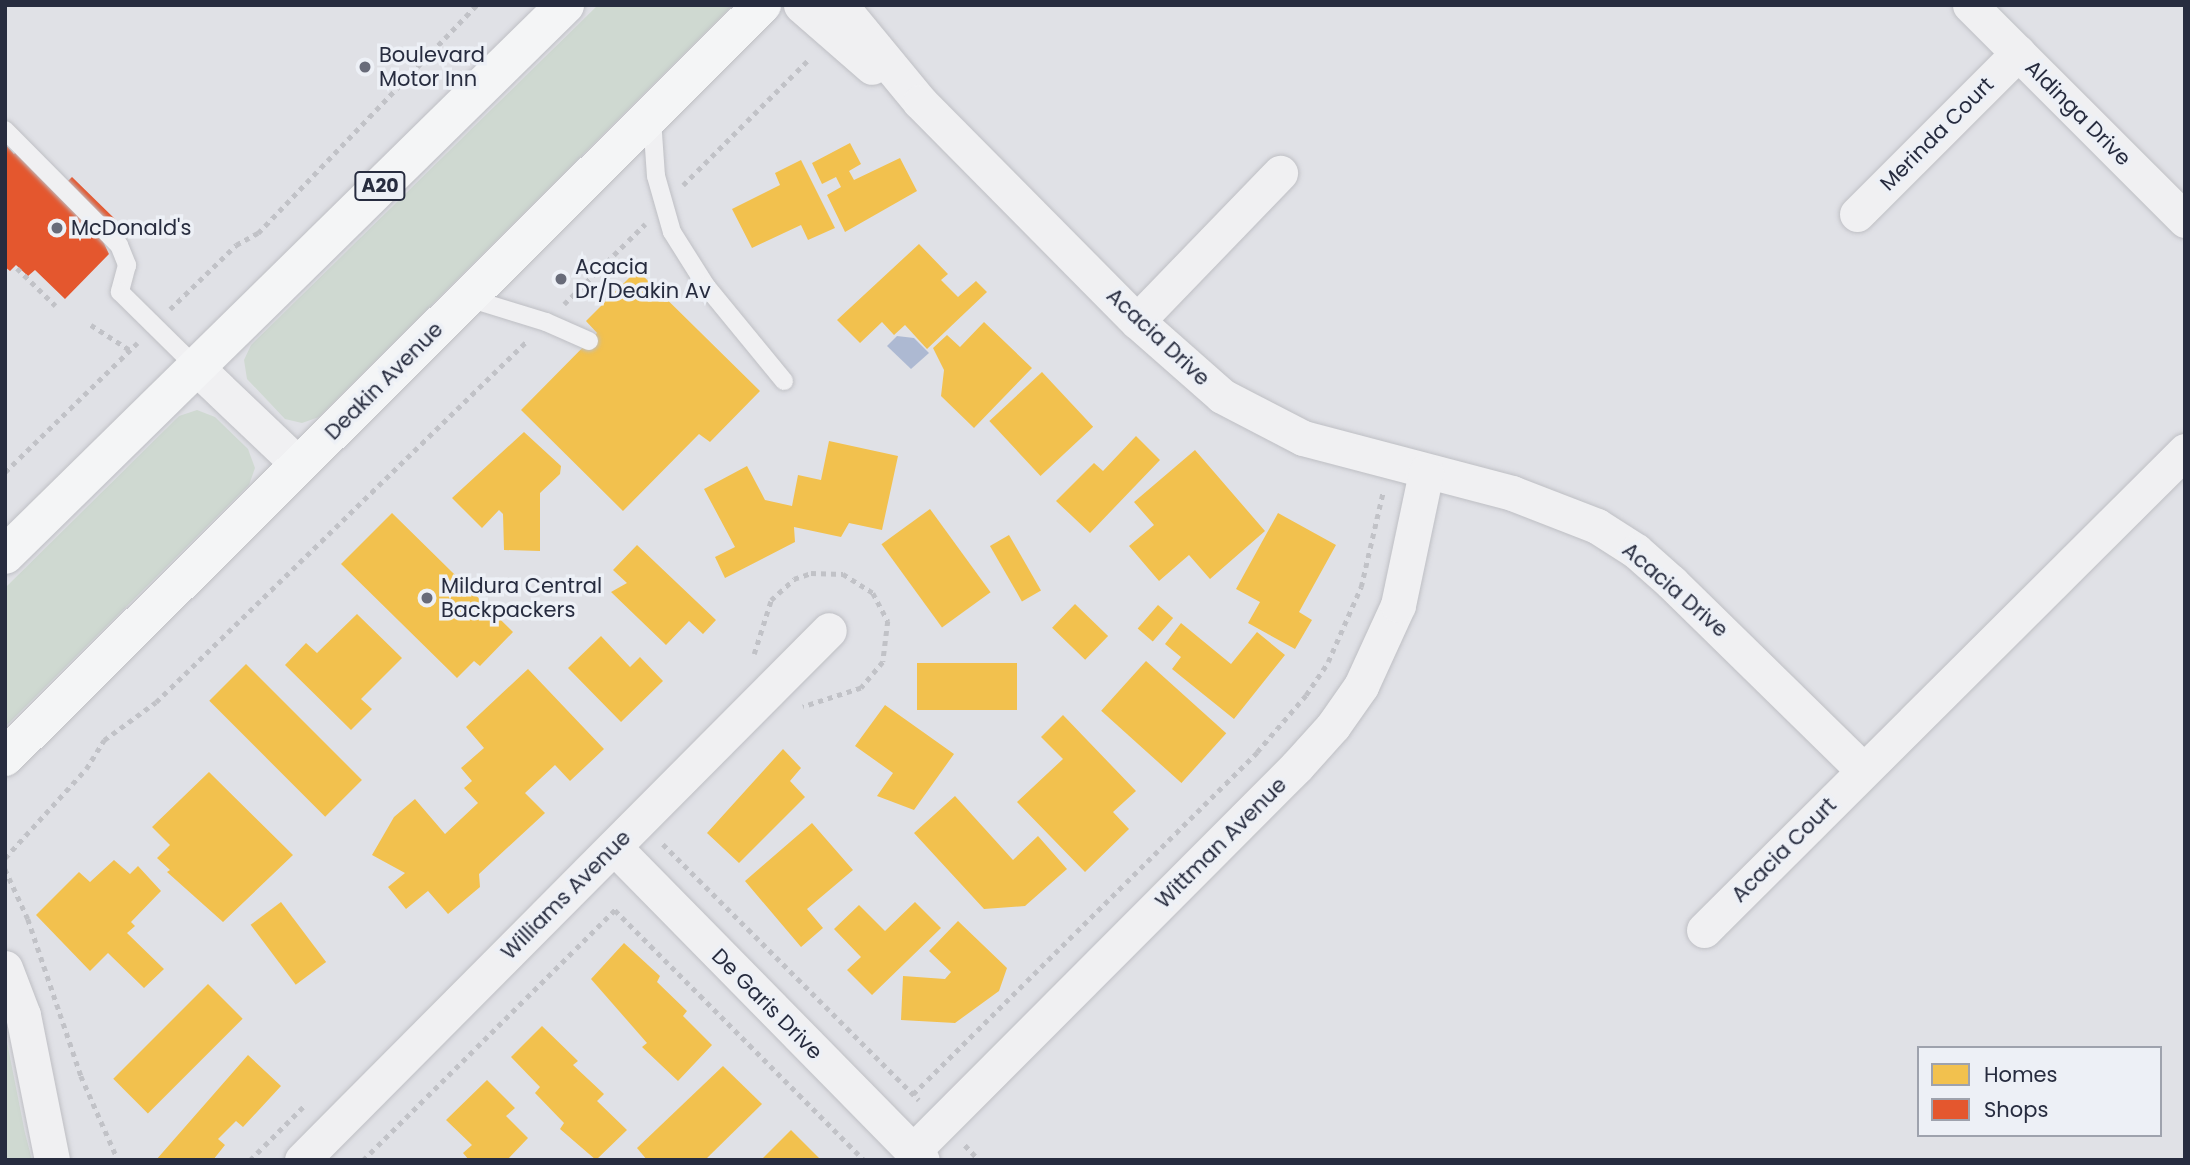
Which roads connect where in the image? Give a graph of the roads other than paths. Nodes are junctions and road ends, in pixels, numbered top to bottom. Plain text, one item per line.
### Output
1 (565, 5) edge
2 (762, 5) edge
3 (801, 5) edge
4 (840, 5) edge
5 (1970, 5) edge
6 (2018, 53) junction
7 (920, 102) junction
8 (652, 119) junction
9 (5, 130) edge
10 (1280, 173) dead end
11 (1857, 214) dead end
12 (2185, 220) edge
13 (468, 298) junction
14 (1137, 321) junction
15 (589, 341) dead end
16 (196, 367) junction
17 (784, 381) dead end
18 (2185, 451) edge
19 (299, 465) junction
20 (1426, 472) junction
21 (5, 555) edge
22 (829, 630) dead end
23 (5, 757) edge
24 (1863, 769) junction
25 (614, 847) junction
26 (1704, 930) dead end
27 (5, 968) edge
28 (917, 1155) edge
29 (52, 1160) edge
30 (302, 1160) edge

1 - 16 highway, A20
2 - 8 highway, Deakin Avenue
3 - 7 street, Acacia Drive
4 - 7 street, Acacia Drive
5 - 6 street, Aldinga Drive
6 - 11 street, Merinda Court
6 - 12 street, Aldinga Drive
7 - 14 street, Acacia Drive
8 - 13 highway, Deakin Avenue
8 - 17 lane
9 - 16 lane
10 - 14 street
13 - 15 lane
13 - 19 highway, Deakin Avenue
14 - 20 street, Acacia Drive
16 - 19 street
16 - 21 highway, A20
18 - 24 street
19 - 23 highway, Deakin Avenue
20 - 24 street, Acacia Drive
20 - 28 street, Wittman Avenue
22 - 25 street, Williams Avenue
24 - 26 street, Acacia Court
25 - 28 street, De Garis Drive
25 - 30 street, Williams Avenue
27 - 29 street

